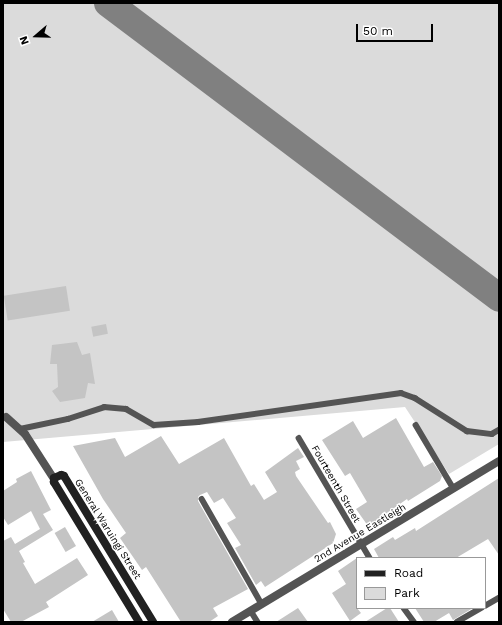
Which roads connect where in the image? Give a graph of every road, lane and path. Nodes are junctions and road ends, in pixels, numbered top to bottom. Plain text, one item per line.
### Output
1 (5, 416) edge
2 (416, 425) dead end
3 (20, 429) junction
4 (499, 430) edge
5 (299, 438) dead end
6 (499, 460) edge
7 (54, 479) junction
8 (454, 489) junction
9 (202, 500) dead end
10 (361, 544) junction
11 (369, 557) edge
12 (499, 598) edge
13 (262, 604) junction
14 (486, 605) edge
15 (405, 609) edge
16 (479, 609) edge
17 (251, 610) junction
18 (139, 622) edge
19 (153, 622) edge
20 (232, 622) edge
21 (258, 622) edge
22 (414, 622) edge
23 (457, 622) edge

1 - 3 street
2 - 8 lane
3 - 4 lane
3 - 7 street
5 - 10 lane, Fourteenth Street
6 - 8 street, 2nd Avenue Eastleigh
7 - 18 main road
7 - 19 main road, General Waruingi Street
8 - 10 street, 2nd Avenue Eastleigh
9 - 13 lane
10 - 11 lane, Fourteenth Street
10 - 13 street, 2nd Avenue Eastleigh
12 - 14 lane
13 - 17 street, 2nd Avenue Eastleigh
15 - 22 lane
16 - 23 lane
17 - 20 street, 2nd Avenue Eastleigh
17 - 21 lane

